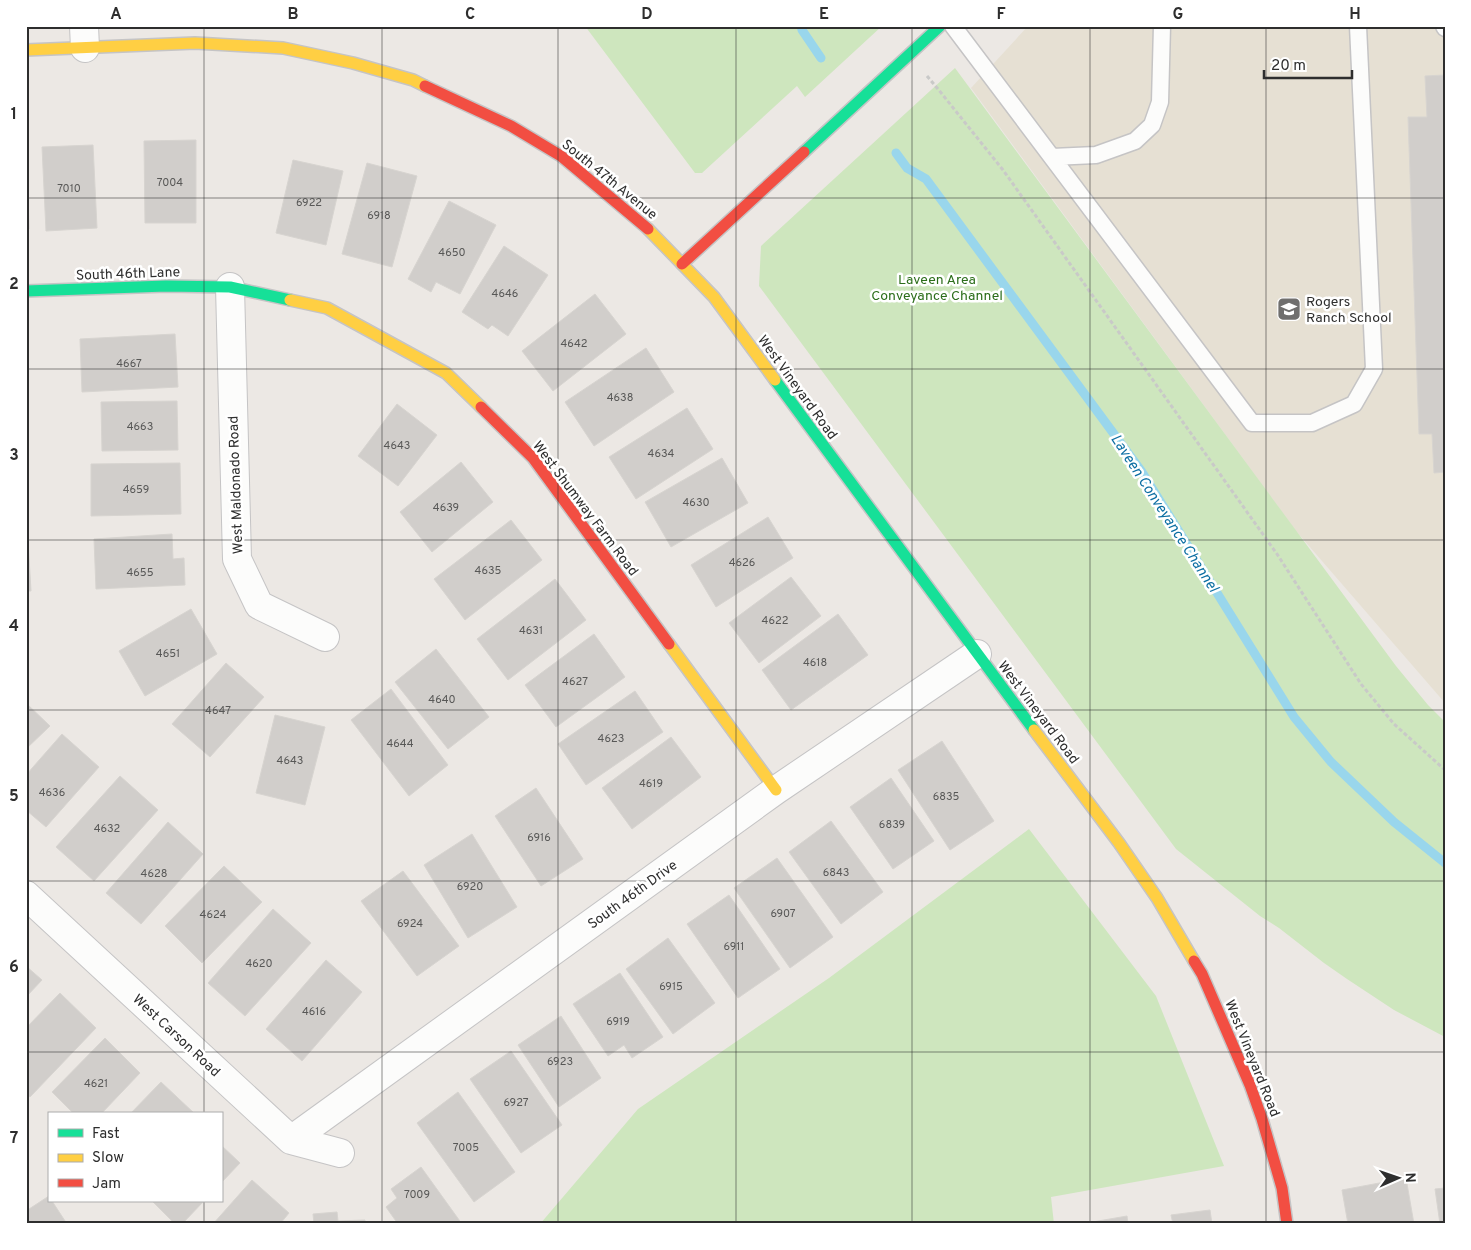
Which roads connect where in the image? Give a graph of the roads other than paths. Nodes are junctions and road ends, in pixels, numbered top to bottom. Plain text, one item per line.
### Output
1 (940, 26) edge
2 (953, 26) edge
3 (1162, 26) edge
4 (1358, 26) edge
5 (84, 37) edge
6 (26, 50) edge
7 (1052, 157) junction
8 (682, 264) junction
9 (230, 287) junction
10 (26, 291) edge
11 (325, 637) dead end
12 (977, 654) junction
13 (776, 790) junction
14 (26, 895) edge
15 (291, 1140) junction
16 (340, 1154) dead end
17 (1287, 1224) edge

1 - 8 street
2 - 7 lane
3 - 7 lane
4 - 7 lane
5 - 6 street, South 47th Avenue
5 - 8 street, South 47th Avenue
8 - 12 street, West Vineyard Road
9 - 10 street, South 46th Lane
9 - 11 street, West Maldonado Road
9 - 13 street, West Shumway Farm Road
12 - 13 street, South 46th Drive
12 - 17 street, West Vineyard Road
13 - 15 street, South 46th Drive
14 - 15 street, West Carson Road
15 - 16 street, West Carson Road

